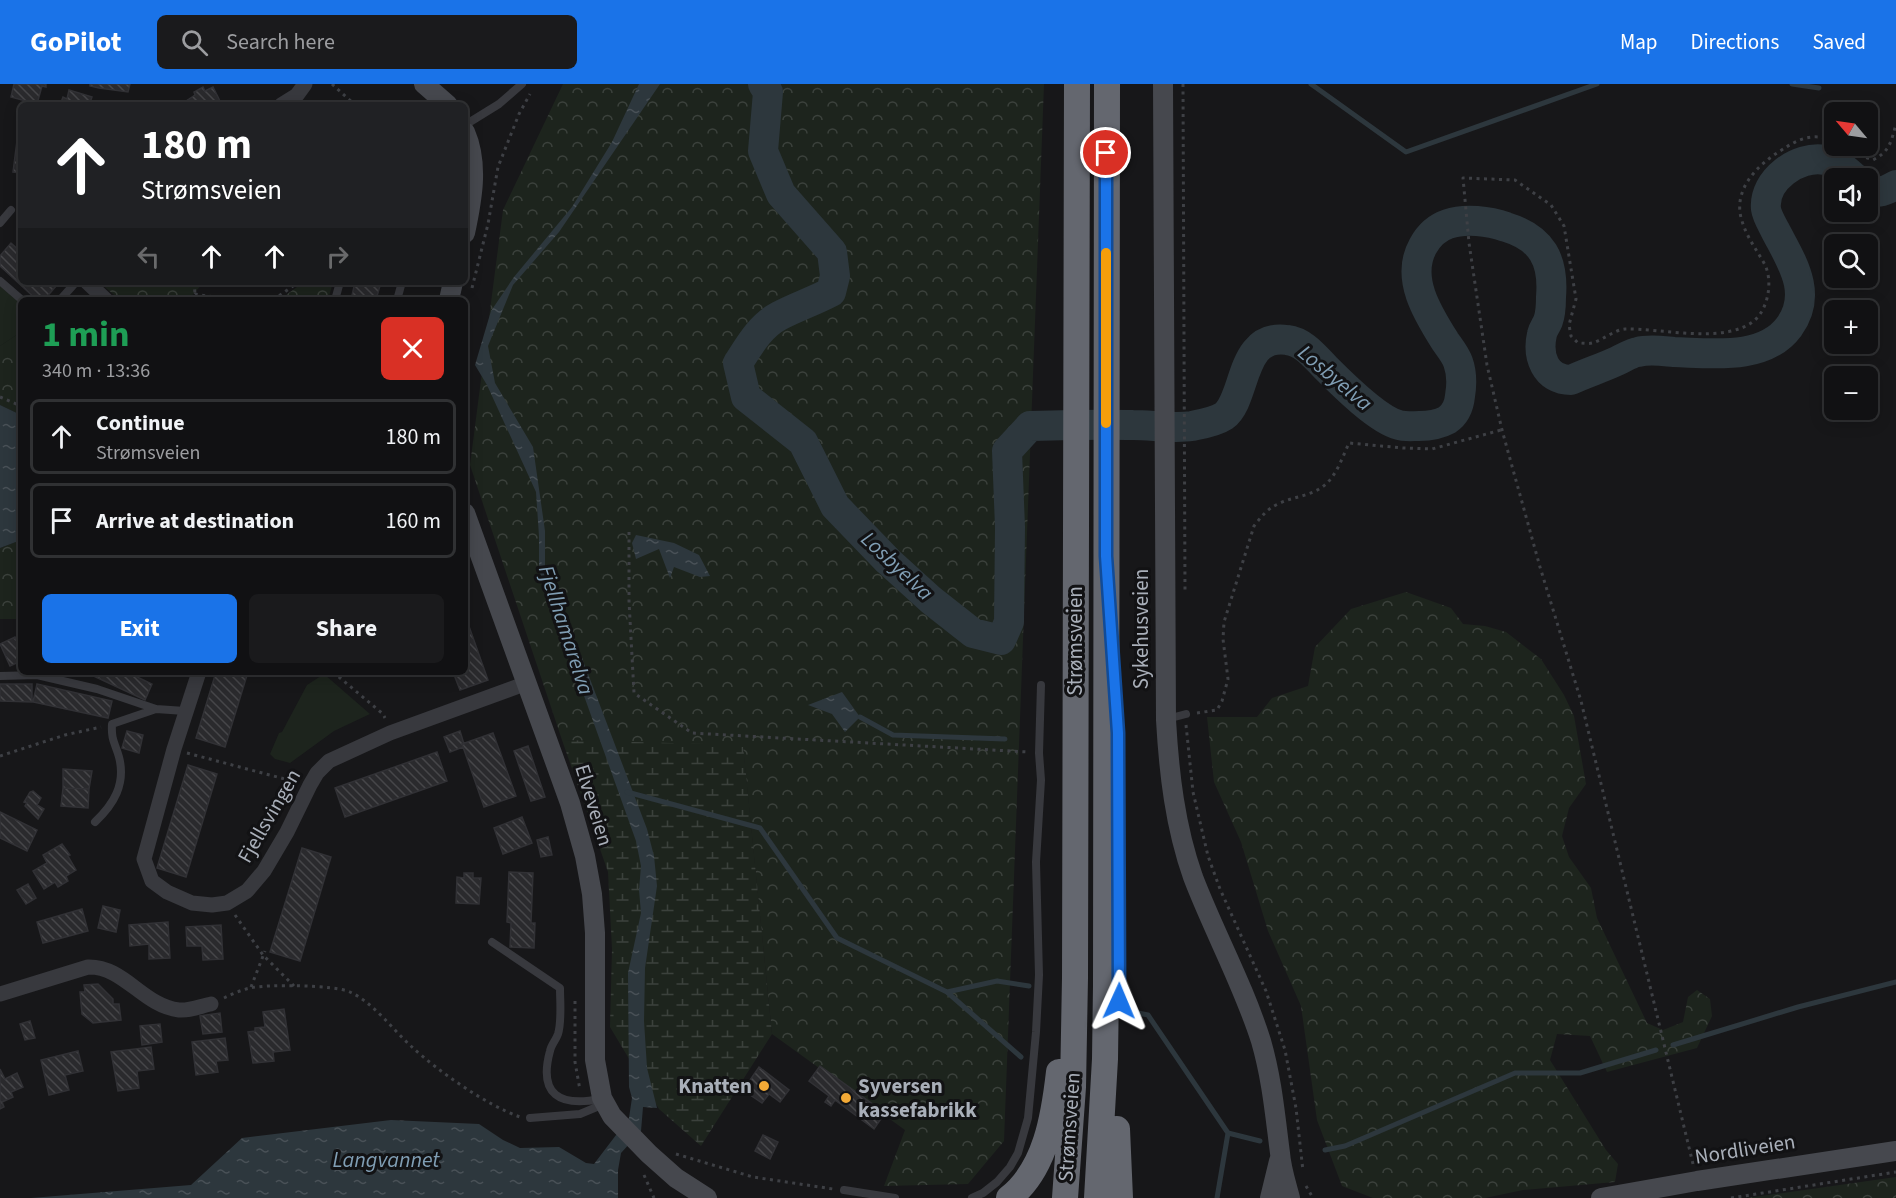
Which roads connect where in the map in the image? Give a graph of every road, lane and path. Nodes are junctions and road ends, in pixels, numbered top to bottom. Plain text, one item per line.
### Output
1 (305, 84) edge
2 (332, 84) edge
3 (522, 84) edge
4 (1077, 84) edge
5 (1107, 84) edge
6 (1163, 84) edge
7 (1183, 84) edge
8 (425, 85) edge
9 (531, 92) dead end
10 (286, 102) edge
11 (352, 102) edge
12 (445, 102) edge
13 (468, 123) edge
14 (1896, 124) edge
15 (1824, 137) edge
16 (468, 140) edge
17 (1862, 156) edge
18 (11, 210) dead end
19 (468, 217) edge
20 (0, 223) edge
21 (0, 281) edge
22 (73, 285) edge
23 (90, 285) edge
24 (194, 285) edge
25 (294, 285) edge
26 (195, 294) junction
27 (470, 295) dead end
28 (19, 297) edge
29 (63, 297) edge
30 (103, 297) edge
31 (192, 297) edge
32 (214, 297) edge
33 (277, 297) edge
34 (0, 397) edge
35 (18, 405) edge
36 (1502, 430) junction
37 (468, 521) edge
38 (629, 532) dead end
39 (1106, 556) junction
40 (1185, 598) dead end
41 (1075, 658) junction
42 (198, 675) edge
43 (337, 675) edge
44 (0, 676) edge
45 (527, 683) junction
46 (1041, 685) dead end
47 (156, 709) junction
48 (185, 711) junction
49 (1186, 714) junction
50 (1166, 720) junction
51 (112, 724) junction
52 (390, 733) junction
53 (174, 749) junction
54 (1039, 753) junction
55 (0, 756) edge
56 (310, 785) junction
57 (94, 822) dead end
58 (227, 903) junction
59 (492, 942) dead end
60 (264, 953) junction
61 (251, 987) junction
62 (294, 987) junction
63 (576, 993) dead end
64 (0, 994) edge
65 (211, 1004) joint
66 (597, 1101) junction
67 (530, 1118) joint
68 (1896, 1151) edge
69 (1280, 1155) junction
70 (643, 1156) junction
71 (1896, 1172) edge
72 (1304, 1175) dead end
73 (676, 1178) junction
74 (1697, 1181) junction
75 (1306, 1184) dead end
76 (844, 1190) joint
77 (654, 1198) edge
78 (688, 1198) edge
79 (707, 1198) edge
80 (895, 1198) edge
81 (972, 1198) edge
82 (1009, 1198) edge
83 (1065, 1198) edge
84 (1097, 1198) edge
85 (1120, 1198) edge
86 (1270, 1198) edge
87 (1290, 1198) edge
88 (1313, 1198) edge
89 (1601, 1198) edge
90 (1731, 1198) edge

1 - 10 street
2 - 11 path
3 - 13 lane
4 - 41 highway, Strømsveien
5 - 39 highway, Strømsveien
6 - 50 main road, Sykehusveien
7 - 40 path
8 - 12 main road
9 - 27 path
14 - 17 path
15 - 36 path
16 - 19 main road
18 - 20 lane
21 - 28 lane
22 - 29 lane
23 - 30 street
24 - 26 path
25 - 33 path
26 - 31 path
26 - 32 path
34 - 35 path
36 - 49 path
36 - 74 path
37 - 45 main road, Elveveien
38 - 54 path
39 - 84 highway, Strømsveien
39 - 85 highway
41 - 82 highway
41 - 83 highway, Strømsveien
42 - 48 street
43 - 52 path
44 - 47 lane
45 - 52 street, Fjellsvingen
45 - 66 main road, Elveveien
46 - 54 lane
47 - 48 lane
47 - 51 lane
48 - 53 street
49 - 50 lane
49 - 72 path
50 - 69 main road, Sykehusveien
51 - 55 path
51 - 57 lane
52 - 56 street, Fjellsvingen
53 - 56 path
53 - 58 street
54 - 81 lane
56 - 58 street, Fjellsvingen
58 - 60 path
59 - 66 lane
60 - 61 path
60 - 62 path
61 - 62 path
61 - 65 path
62 - 67 path
63 - 66 path
64 - 65 street
66 - 67 lane
66 - 70 main road, Elveveien
68 - 74 main road, Nordliveien
69 - 86 main road, Sykehusveien
69 - 87 main road, Sykehusveien
70 - 73 main road
70 - 76 path
70 - 77 path
71 - 90 path
73 - 78 main road
73 - 79 main road
74 - 89 main road, Nordliveien
75 - 88 path
76 - 80 lane

